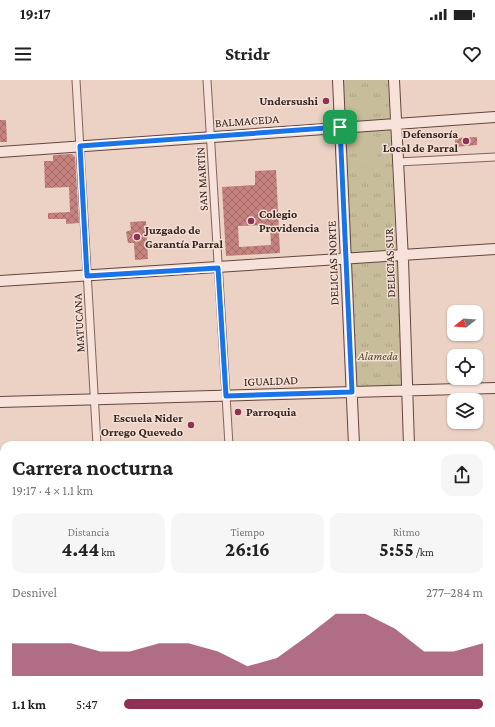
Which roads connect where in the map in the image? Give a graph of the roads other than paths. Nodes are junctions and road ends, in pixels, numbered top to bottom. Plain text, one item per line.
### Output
1 (76, 80) edge
2 (207, 80) edge
3 (338, 80) edge
4 (394, 80) edge
5 (495, 117) edge
6 (396, 123) junction
7 (340, 127) junction
8 (211, 136) junction
9 (80, 146) junction
10 (0, 152) edge
11 (495, 157) edge
12 (398, 162) junction
13 (495, 249) edge
14 (403, 254) junction
15 (346, 259) junction
16 (218, 268) junction
17 (87, 276) junction
18 (0, 281) edge
19 (495, 388) edge
20 (408, 390) junction
21 (352, 392) junction
22 (226, 396) junction
23 (94, 400) junction
24 (0, 402) edge
25 (97, 441) edge
26 (228, 441) edge
27 (354, 441) edge
28 (409, 441) edge

1 - 9 street, MATUCANA
2 - 8 street, SAN MARTÍN
3 - 7 street, DELICIAS NORTE
4 - 6 street, DELICIAS SUR
5 - 6 street, BALMACEDA
6 - 7 street, BALMACEDA
6 - 12 street, DELICIAS SUR
7 - 8 street, BALMACEDA
7 - 15 street, DELICIAS NORTE
8 - 9 street, BALMACEDA
8 - 16 street, SAN MARTÍN
9 - 10 street, BALMACEDA
9 - 17 street, MATUCANA
11 - 12 street
12 - 14 street, DELICIAS SUR
13 - 14 street
14 - 15 street
14 - 20 street, DELICIAS SUR
15 - 16 street
15 - 21 street, DELICIAS NORTE
16 - 17 street
16 - 22 street, SAN MARTÍN
17 - 18 street
17 - 23 street, MATUCANA
19 - 20 street, IGUALDAD
20 - 21 street, IGUALDAD
20 - 28 street, DELICIAS SUR
21 - 22 street, IGUALDAD
21 - 27 street, DELICIAS NORTE
22 - 23 street, IGUALDAD
22 - 26 street, SAN MARTÍN
23 - 24 street, IGUALDAD
23 - 25 street, MATUCANA

